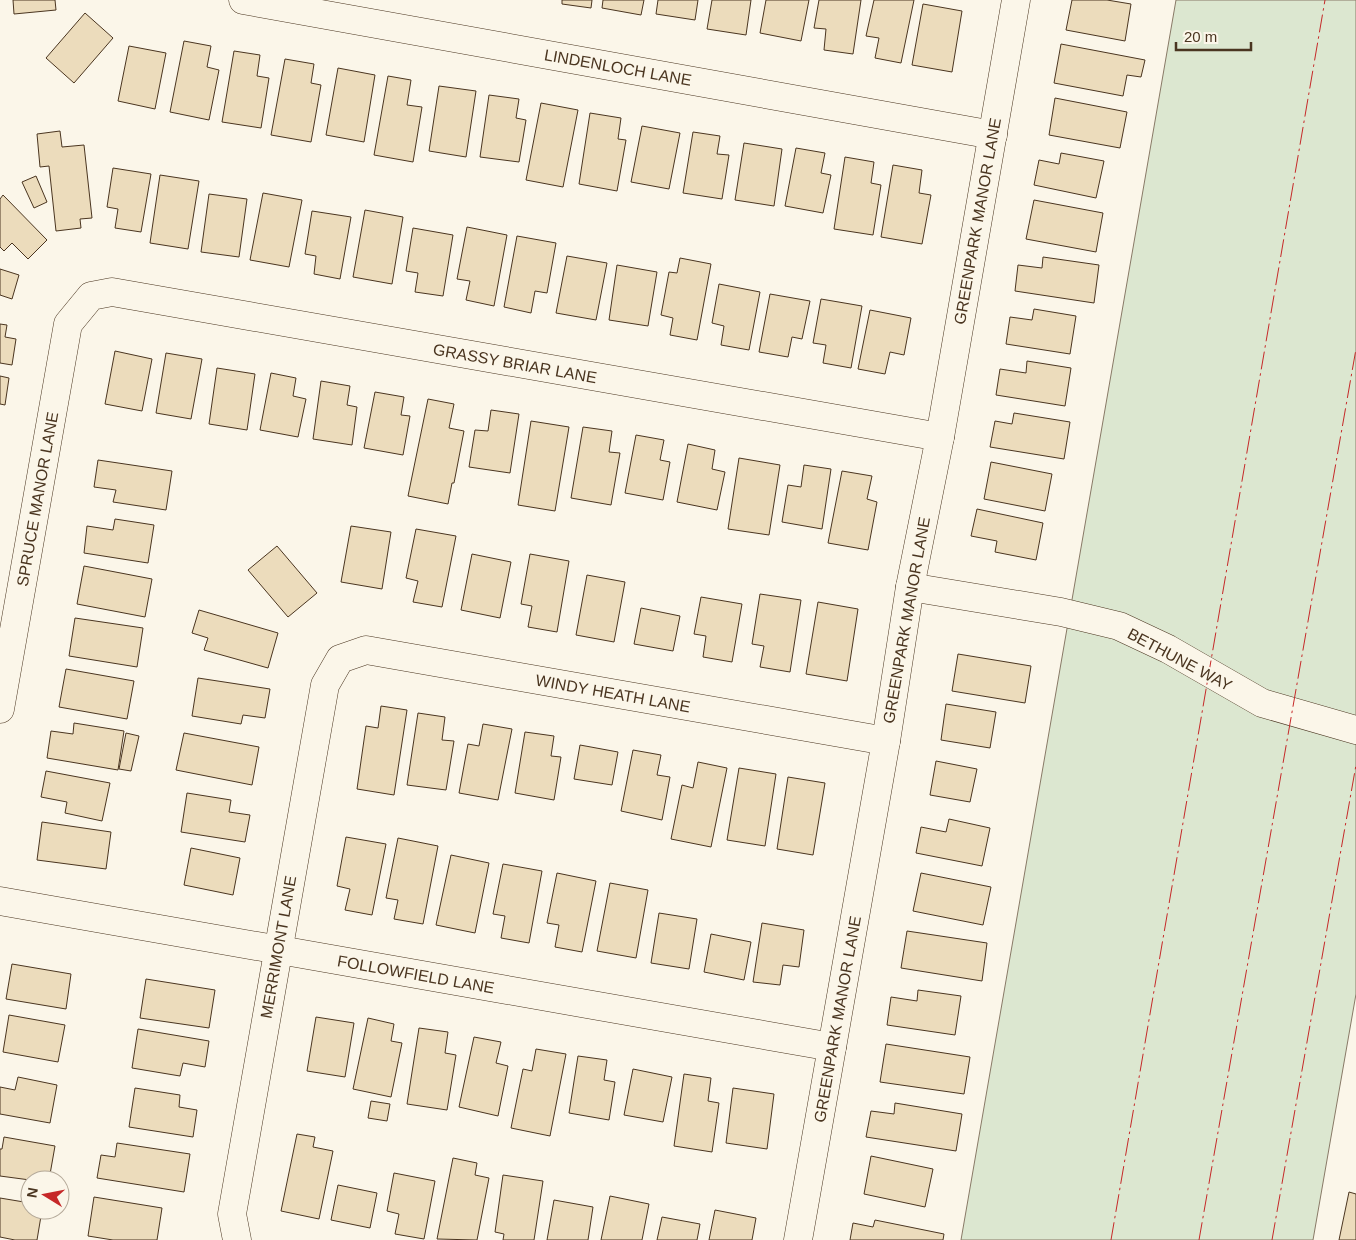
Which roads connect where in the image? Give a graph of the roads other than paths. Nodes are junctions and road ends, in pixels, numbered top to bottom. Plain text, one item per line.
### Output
1 (242, 0) edge
2 (1016, 0) edge
3 (992, 135) junction
4 (91, 296) joint
5 (940, 437) junction
6 (910, 587) junction
7 (340, 659) joint
8 (0, 709) edge
9 (1356, 730) edge
10 (886, 740) junction
11 (0, 901) edge
12 (278, 950) junction
13 (832, 1048) junction
14 (237, 1240) edge
15 (798, 1240) edge

1 - 3 street, LINDENLOCH LANE
2 - 3 street, GREENPARK MANOR LANE
3 - 5 street, GREENPARK MANOR LANE
4 - 5 street, GRASSY BRIAR LANE
4 - 8 street, SPRUCE MANOR LANE
5 - 6 street, GREENPARK MANOR LANE
6 - 9 street, BETHUNE WAY
6 - 10 street, GREENPARK MANOR LANE
7 - 10 street, WINDY HEATH LANE
7 - 12 street, MERRIMONT LANE
10 - 13 street, GREENPARK MANOR LANE
11 - 12 street, FOLLOWFIELD LANE
12 - 13 street, FOLLOWFIELD LANE
12 - 14 street, MERRIMONT LANE
13 - 15 street, GREENPARK MANOR LANE

